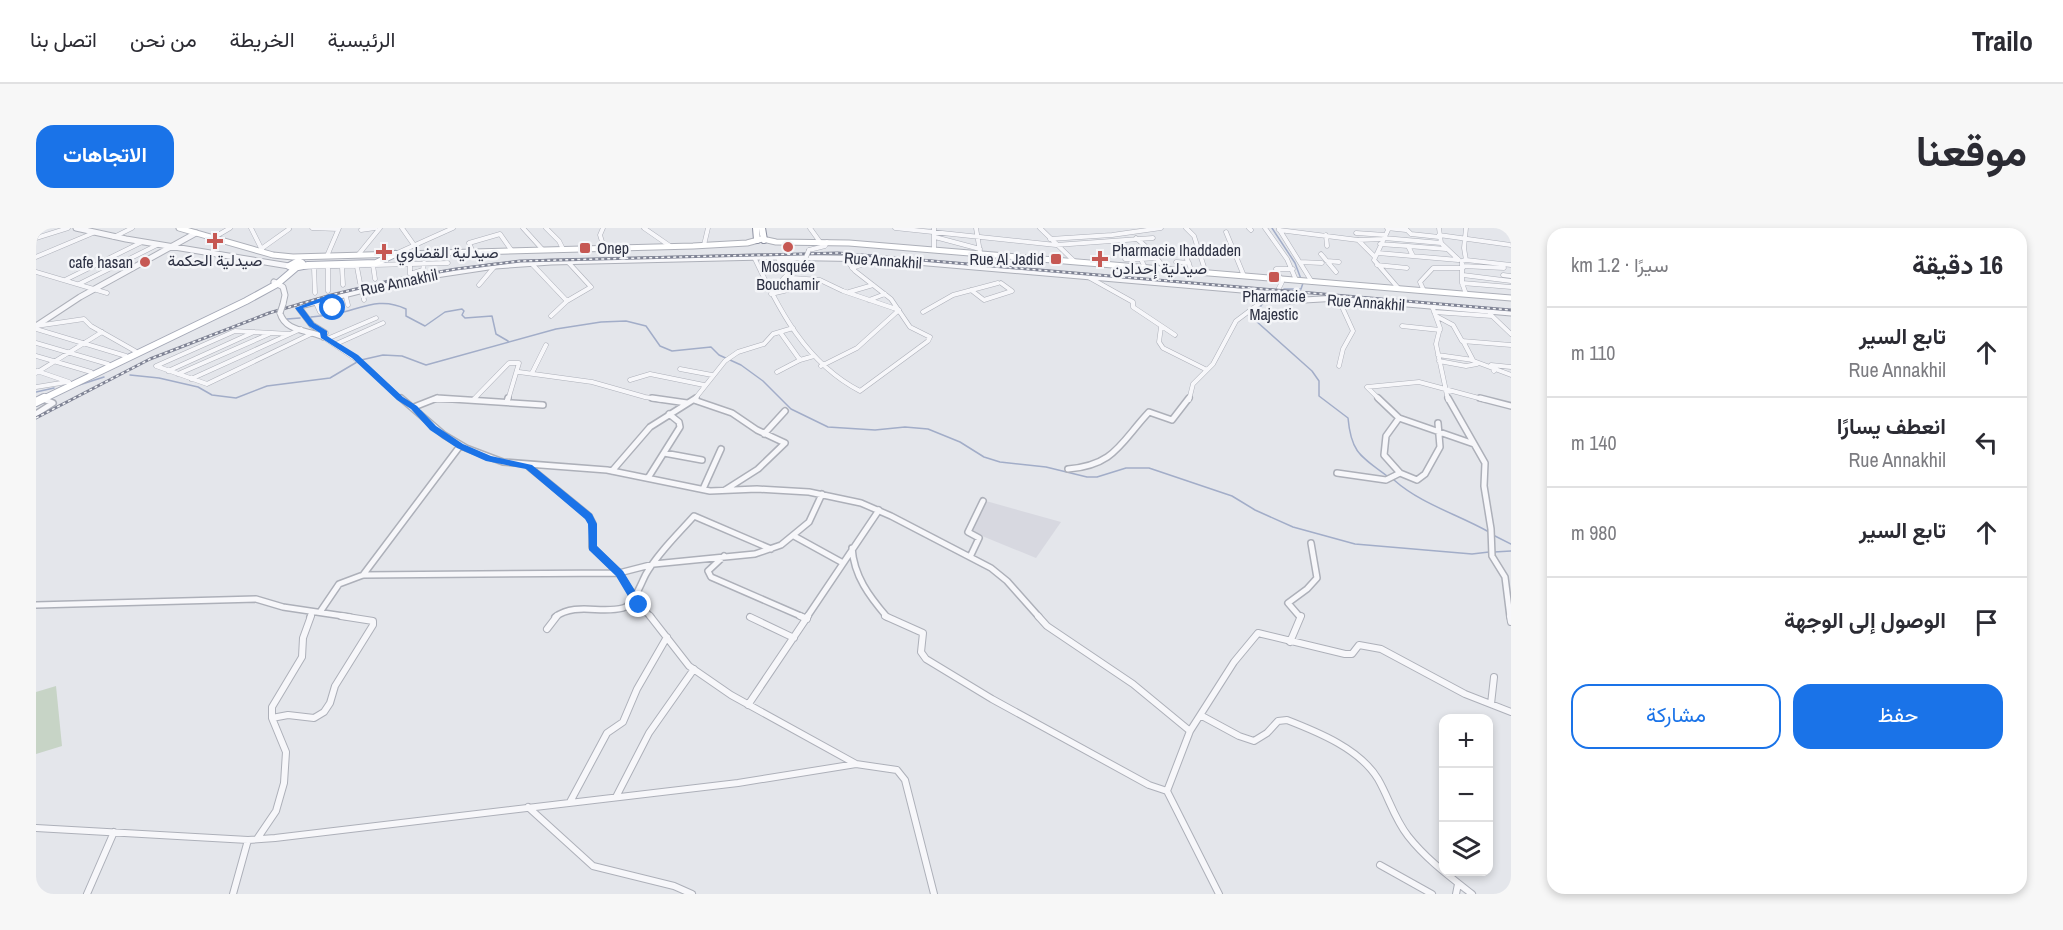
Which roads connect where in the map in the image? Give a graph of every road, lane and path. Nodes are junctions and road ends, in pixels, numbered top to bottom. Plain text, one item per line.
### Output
1 (50, 228) edge
2 (68, 228) edge
3 (76, 228) edge
4 (132, 228) edge
5 (179, 228) edge
6 (230, 228) edge
7 (251, 228) edge
8 (312, 228) edge
9 (338, 228) edge
10 (375, 228) edge
11 (380, 228) edge
12 (402, 228) edge
13 (453, 228) edge
14 (523, 228) edge
15 (546, 228) edge
16 (603, 228) edge
17 (644, 228) edge
18 (708, 228) edge
19 (756, 228) edge
20 (762, 228) edge
21 (810, 228) edge
22 (894, 228) edge
23 (921, 228) edge
24 (953, 228) edge
25 (976, 228) edge
26 (1040, 228) edge
27 (1103, 228) edge
28 (1161, 228) edge
29 (1186, 228) edge
30 (1265, 228) edge
31 (1388, 228) edge
32 (1439, 228) edge
33 (1466, 228) edge
34 (289, 229) edge
35 (444, 229) edge
36 (1279, 229) edge
37 (191, 230) edge
38 (361, 230) dead end
39 (1407, 230) edge
40 (58, 231) junction
41 (927, 232) junction
42 (1130, 232) junction
43 (1226, 232) dead end
44 (93, 233) junction
45 (934, 233) edge
46 (1356, 233) dead end
47 (956, 235) junction
48 (1108, 235) junction
49 (1326, 235) junction
50 (1439, 236) junction
51 (114, 237) junction
52 (979, 237) junction
53 (1384, 237) junction
54 (36, 238) edge
55 (213, 238) junction
56 (1153, 238) dead end
57 (1050, 239) junction
58 (1138, 239) junction
59 (1466, 239) junction
60 (1358, 240) junction
61 (1413, 241) junction
62 (142, 242) junction
63 (756, 242) junction
64 (766, 242) junction
65 (820, 242) junction
66 (827, 242) junction
67 (1441, 243) junction
68 (414, 244) junction
69 (961, 244) junction
70 (1380, 244) junction
71 (157, 245) junction
72 (704, 245) junction
73 (1056, 245) junction
74 (1394, 245) junction
75 (1511, 245) edge
76 (670, 246) junction
77 (1327, 246) dead end
78 (1408, 246) junction
79 (169, 247) junction
80 (604, 248) junction
81 (563, 249) junction
82 (1446, 249) junction
83 (512, 250) junction
84 (543, 250) junction
85 (934, 250) junction
86 (263, 251) junction
87 (980, 251) junction
88 (1184, 251) dead end
89 (473, 252) junction
90 (1378, 253) junction
91 (394, 254) junction
92 (1322, 254) dead end
93 (1398, 254) junction
94 (358, 255) junction
95 (327, 256) junction
96 (1374, 256) junction
97 (1413, 256) junction
98 (754, 257) junction
99 (844, 257) junction
100 (36, 258) edge
101 (778, 258) junction
102 (1157, 258) junction
103 (880, 259) junction
104 (1125, 259) dead end
105 (1140, 259) junction
106 (1462, 261) junction
107 (568, 262) junction
108 (1075, 262) junction
109 (1176, 262) dead end
110 (1300, 262) junction
111 (1324, 262) junction
112 (1339, 262) dead end
113 (424, 263) junction
114 (448, 263) dead end
115 (531, 263) junction
116 (1189, 263) junction
117 (410, 264) junction
118 (1511, 264) edge
119 (373, 265) junction
120 (1377, 265) junction
121 (295, 266) junction
122 (495, 266) junction
123 (342, 267) junction
124 (357, 267) junction
125 (1463, 267) junction
126 (314, 268) junction
127 (328, 268) junction
128 (852, 268) junction
129 (1144, 268) junction
130 (1407, 268) dead end
131 (1504, 268) dead end
132 (1165, 269) junction
133 (1293, 269) junction
134 (36, 272) edge
135 (1192, 272) junction
136 (1336, 272) dead end
137 (1206, 273) junction
138 (46, 275) junction
139 (787, 275) junction
140 (1463, 275) junction
141 (1503, 275) dead end
142 (1244, 276) junction
143 (1511, 276) edge
144 (1090, 278) junction
145 (375, 279) dead end
146 (1281, 279) junction
147 (36, 280) edge
148 (64, 280) junction
149 (1303, 281) junction
150 (1511, 281) edge
151 (275, 283) junction
152 (360, 283) dead end
153 (1462, 283) junction
154 (79, 284) junction
155 (343, 285) dead end
156 (479, 285) dead end
157 (873, 285) junction
158 (1489, 285) junction
159 (1511, 287) edge
160 (96, 289) junction
161 (362, 289) junction
162 (1399, 289) junction
163 (971, 290) junction
164 (328, 291) dead end
165 (1424, 291) junction
166 (107, 292) dead end
167 (849, 292) junction
168 (1274, 292) junction
169 (315, 293) dead end
170 (345, 293) junction
171 (771, 294) junction
172 (885, 294) junction
173 (1466, 294) junction
174 (329, 297) junction
175 (1498, 297) junction
176 (1338, 298) junction
177 (1510, 298) edge
178 (364, 300) dead end
179 (869, 300) junction
180 (315, 301) junction
181 (567, 301) junction
182 (348, 305) dead end
183 (333, 308) dead end
184 (1487, 310) junction
185 (899, 311) junction
186 (1434, 311) junction
187 (320, 312) dead end
188 (923, 312) dead end
189 (1511, 313) edge
190 (551, 316) dead end
191 (1492, 316) junction
192 (376, 318) dead end
193 (383, 323) dead end
194 (1402, 326) dead end
195 (36, 327) edge
196 (1161, 327) junction
197 (793, 328) junction
198 (301, 329) junction
199 (1440, 330) junction
200 (256, 331) junction
201 (102, 332) junction
202 (314, 332) junction
203 (780, 332) junction
204 (271, 333) junction
205 (290, 334) junction
206 (1511, 334) edge
207 (1175, 335) dead end
208 (325, 338) junction
209 (213, 341) junction
210 (1463, 341) junction
211 (36, 343) edge
212 (84, 343) junction
213 (336, 344) junction
214 (546, 345) dead end
215 (1511, 345) edge
216 (220, 347) junction
217 (135, 351) junction
218 (70, 352) junction
219 (228, 352) junction
220 (36, 356) edge
221 (126, 356) junction
222 (814, 356) junction
223 (1438, 358) junction
224 (236, 359) junction
225 (800, 360) junction
226 (1471, 360) junction
227 (55, 362) junction
228 (108, 364) junction
229 (1477, 364) junction
230 (244, 366) junction
231 (821, 366) junction
232 (1339, 366) dead end
233 (646, 367) dead end
234 (1511, 367) edge
235 (680, 369) dead end
236 (168, 370) junction
237 (1207, 370) junction
238 (1494, 371) junction
239 (37, 372) edge
240 (91, 372) junction
241 (519, 372) junction
242 (777, 372) dead end
243 (532, 373) junction
244 (178, 374) junction
245 (650, 374) junction
246 (712, 375) junction
247 (1511, 375) edge
248 (191, 379) junction
249 (630, 380) dead end
250 (69, 382) junction
251 (704, 385) junction
252 (36, 387) edge
253 (1445, 387) junction
254 (474, 399) junction
255 (38, 400) edge
256 (507, 402) junction
257 (691, 402) junction
258 (543, 405) dead end
259 (1511, 406) edge
260 (414, 408) junction
261 (786, 411) dead end
262 (36, 414) edge
263 (669, 414) junction
264 (1399, 418) junction
265 (1438, 423) dead end
266 (764, 434) junction
267 (1440, 435) junction
268 (1474, 444) junction
269 (460, 446) junction
270 (722, 449) dead end
271 (664, 453) junction
272 (702, 460) dead end
273 (529, 467) junction
274 (1068, 469) dead end
275 (612, 471) junction
276 (1337, 473) dead end
277 (1400, 473) junction
278 (648, 478) junction
279 (703, 489) junction
280 (723, 491) junction
281 (822, 494) junction
282 (983, 501) dead end
283 (879, 510) junction
284 (794, 536) junction
285 (1311, 543) dead end
286 (852, 548) junction
287 (771, 549) junction
288 (724, 556) junction
289 (970, 557) junction
290 (654, 564) junction
291 (843, 564) junction
292 (619, 573) junction
293 (363, 574) junction
294 (634, 596) junction
295 (36, 605) edge
296 (312, 612) junction
297 (320, 612) junction
298 (750, 617) dead end
299 (807, 619) junction
300 (1511, 622) edge
301 (547, 629) dead end
302 (667, 637) junction
303 (794, 638) junction
304 (1290, 642) junction
305 (694, 669) junction
306 (1494, 676) dead end
307 (1491, 704) junction
308 (748, 705) junction
309 (1511, 712) edge
310 (1202, 716) junction
311 (272, 718) junction
312 (1190, 731) junction
313 (856, 764) junction
314 (1167, 790) junction
315 (616, 797) junction
316 (570, 802) junction
317 (528, 807) junction
318 (36, 828) edge
319 (114, 832) junction
320 (257, 839) junction
321 (248, 840) junction
322 (1380, 866) dead end
323 (1458, 884) junction
324 (87, 894) edge
325 (233, 894) edge
326 (692, 894) edge
327 (934, 894) edge
328 (1219, 894) edge
329 (1432, 894) edge
330 (1456, 894) edge
331 (1472, 894) edge

1 - 40 street
2 - 40 street
3 - 44 street
4 - 51 street
5 - 37 main road
6 - 55 street
7 - 86 street
8 - 9 street
9 - 95 street
10 - 38 street
11 - 94 street
12 - 68 street
13 - 35 street
14 - 84 street
15 - 81 street
16 - 80 street
17 - 76 street
18 - 72 street
19 - 63 main road
20 - 64 main road
21 - 65 street
22 - 41 street
23 - 41 street
24 - 47 street
25 - 52 street
26 - 57 street
27 - 48 street
28 - 42 street
29 - 137 street
30 - 133 street
31 - 39 street
31 - 53 street
32 - 50 street
33 - 59 street
34 - 86 street
35 - 68 street
36 - 49 street
36 - 110 street
37 - 55 main road
37 - 79 street
39 - 50 street
39 - 61 street
40 - 54 street
41 - 45 street
42 - 48 street
42 - 58 street
43 - 142 street
44 - 51 street
44 - 100 street
45 - 47 street
45 - 69 street
45 - 85 street
46 - 53 street
47 - 52 street
47 - 69 street
48 - 57 street
49 - 60 street
49 - 77 street
50 - 59 street
50 - 67 street
51 - 62 street
52 - 73 street
52 - 87 street
53 - 60 street
53 - 61 street
53 - 70 street
55 - 86 main road
56 - 58 street
57 - 73 street
58 - 73 street
58 - 102 street
59 - 75 street
59 - 106 street
60 - 96 street
61 - 67 street
62 - 71 street
62 - 148 street
63 - 64 main road
63 - 72 main road
64 - 65 main road
65 - 66 main road
66 - 85 main road
66 - 101 street, bridge
67 - 82 street
68 - 91 street
69 - 87 street
70 - 74 street
70 - 90 street
71 - 79 street
71 - 154 street
72 - 76 main road
73 - 108 street
74 - 78 street
74 - 93 street
76 - 80 main road
78 - 82 street
78 - 97 street
79 - 121 street
79 - 160 street
80 - 81 main road
81 - 84 main road
82 - 106 street
83 - 84 main road
83 - 89 main road
83 - 89 street
85 - 87 main road
86 - 95 main road
87 - 108 main road
88 - 116 street
89 - 91 main road
90 - 93 street
90 - 96 street
91 - 94 main road
91 - 121 main road
92 - 111 street
93 - 97 street
94 - 95 main road
96 - 120 street
97 - 106 street
98 - 101 street, Rue Annakhil
98 - 107 street, Rue Annakhil
98 - 171 street
99 - 101 street, Rue Annakhil
99 - 103 street, Rue Annakhil
99 - 128 street
101 - 139 street
102 - 105 street
102 - 132 street
103 - 128 street
103 - 144 street, Rue Annakhil
104 - 105 street
105 - 129 street
106 - 118 street
106 - 125 street
107 - 115 street, Rue Annakhil
107 - 181 street
108 - 129 main road
109 - 116 street
110 - 111 street
110 - 149 street
111 - 112 street
111 - 136 street
113 - 114 street
113 - 117 street
113 - 117 street
115 - 122 street, Rue Annakhil
115 - 181 street
116 - 135 street
117 - 119 street
119 - 124 street
119 - 145 street
120 - 130 street
120 - 162 street
121 - 126 street
121 - 151 main road
122 - 156 street
122 - 161 street, Rue Annakhil
123 - 124 street
123 - 127 street
123 - 155 street
124 - 152 street
125 - 131 street
125 - 140 street
125 - 165 street
126 - 127 street
126 - 169 street
127 - 164 street
128 - 157 street
129 - 132 main road
132 - 135 main road
133 - 146 street
133 - 149 street
134 - 138 street
135 - 137 main road
137 - 142 main road
138 - 147 street
138 - 148 street
139 - 167 street
139 - 171 street
140 - 150 street
140 - 153 street
141 - 143 street
142 - 146 main road
144 - 168 street, Rue Annakhil
144 - 196 street
146 - 149 main road
146 - 168 street
148 - 154 street
149 - 162 main road
151 - 198 street, bridge
151 - 217 main road
151 - 255 main road
153 - 158 street
153 - 173 street
154 - 160 street
157 - 167 street
157 - 172 street
158 - 159 street
158 - 175 street
160 - 166 street
160 - 195 street
161 - 170 street, Rue Annakhil
161 - 178 street
162 - 165 main road
163 - 163 street
163 - 188 street
165 - 173 main road
167 - 179 street
168 - 176 street, Rue Annakhil
168 - 237 street
170 - 174 street, Rue Annakhil
170 - 182 street
171 - 197 street
172 - 179 street
172 - 185 street
173 - 175 main road
174 - 180 street, Rue Annakhil
174 - 183 street
175 - 177 main road
176 - 186 street, Rue Annakhil
176 - 232 street
179 - 185 street
180 - 187 street
180 - 208 street
181 - 190 street
184 - 186 street, Rue Annakhil
184 - 189 street, Rue Annakhil
184 - 191 street
185 - 231 street
185 - 231 street
186 - 191 street
186 - 199 street
186 - 210 street
191 - 206 street
192 - 208 street
193 - 213 street
194 - 199 street
195 - 201 street
195 - 212 street
196 - 207 street
196 - 237 street
197 - 203 street
197 - 222 street
198 - 202 street
198 - 205 street
199 - 223 street
200 - 204 street
200 - 209 street
200 - 216 street
201 - 212 street
201 - 217 street
202 - 208 street
202 - 230 street
203 - 225 street
203 - 246 street
204 - 205 street
204 - 219 street
205 - 224 street
208 - 213 street
209 - 216 street
209 - 236 street
210 - 215 street
210 - 226 street
211 - 218 street
212 - 218 street
212 - 221 street
213 - 260 street
214 - 243 street
216 - 219 street
216 - 236 street
217 - 221 main road
218 - 227 street
218 - 228 street
219 - 224 street
219 - 244 street
220 - 227 street
221 - 228 main road
222 - 225 street
222 - 231 street
223 - 226 street
223 - 229 street
223 - 253 street
224 - 230 street
224 - 248 street
225 - 242 street
226 - 229 street
227 - 239 street
227 - 240 street
228 - 240 main road
229 - 238 street
230 - 248 street
233 - 245 street
234 - 238 street
235 - 246 street
236 - 244 street
237 - 274 street
238 - 247 street
239 - 250 street
240 - 250 main road
241 - 243 street
241 - 254 street
241 - 256 street
243 - 257 street
244 - 248 street
245 - 249 street
245 - 251 street
246 - 251 street
250 - 252 street
250 - 255 main road
251 - 257 street
253 - 259 street
253 - 264 street
253 - 268 street
254 - 256 street
254 - 260 street
255 - 262 street
256 - 258 street
257 - 263 street
257 - 266 street
260 - 269 street
261 - 266 street
263 - 271 street
263 - 275 street
264 - 267 street
264 - 277 street
265 - 267 street
266 - 280 street
267 - 268 street
267 - 277 street
268 - 300 street
269 - 273 street
269 - 293 street
270 - 279 street
271 - 272 street
271 - 278 street
273 - 275 street
273 - 292 street
275 - 278 street
276 - 277 street
278 - 279 street
279 - 280 street
280 - 281 street
281 - 283 street
281 - 284 street
282 - 289 street
283 - 286 street
283 - 289 street
284 - 287 street
284 - 291 street
285 - 304 street
286 - 291 street
286 - 314 street
287 - 288 street
287 - 290 street
288 - 290 street
288 - 299 street
289 - 312 street
290 - 292 street
290 - 294 street
291 - 299 street
292 - 293 street
292 - 294 street
293 - 297 street
294 - 301 street
294 - 302 street
295 - 296 street
296 - 297 street
296 - 311 street
297 - 311 street
298 - 303 street
299 - 303 street
302 - 305 street
302 - 316 street
303 - 308 street
304 - 307 street
304 - 310 street
305 - 308 street
305 - 315 street
306 - 307 street
307 - 309 street
308 - 313 street
310 - 312 street
310 - 323 street
311 - 320 street
312 - 314 street
313 - 315 street
313 - 327 street
314 - 328 street
315 - 316 street
316 - 317 street
317 - 320 street
317 - 326 street
318 - 319 street
319 - 321 street
319 - 324 street
320 - 321 street
321 - 325 street
322 - 329 street
323 - 330 street
323 - 331 street

